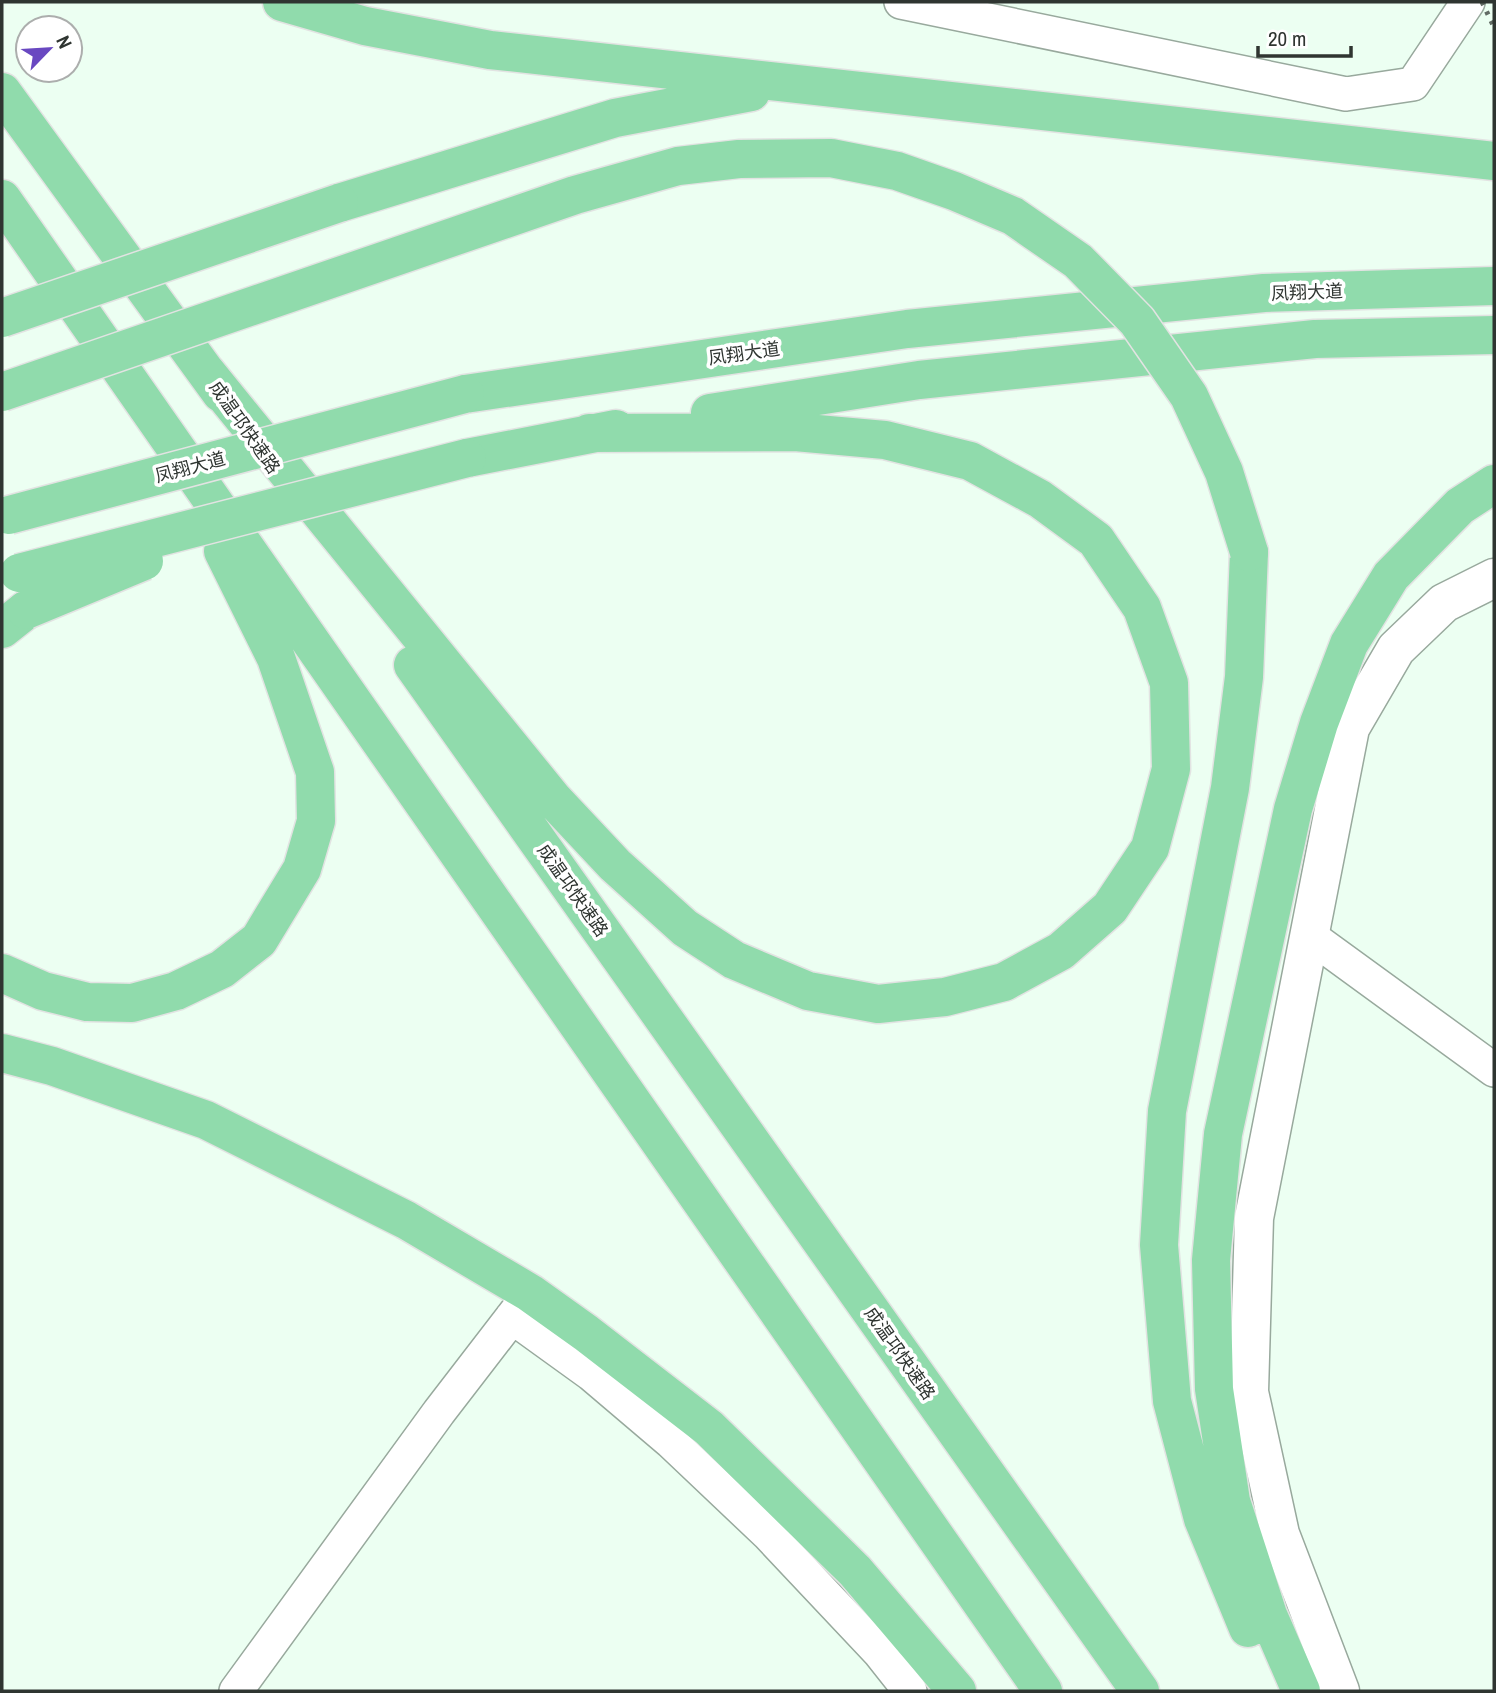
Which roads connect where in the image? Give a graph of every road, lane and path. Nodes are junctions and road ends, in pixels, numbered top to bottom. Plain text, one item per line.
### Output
1 (282, 2) edge
2 (901, 2) edge
3 (1468, 2) edge
4 (788, 84) junction
5 (2, 92) edge
6 (1494, 161) edge
7 (2, 199) edge
8 (2, 211) edge
9 (33, 243) junction
10 (1494, 286) edge
11 (2, 318) edge
12 (1494, 335) edge
13 (206, 372) junction
14 (2, 392) edge
15 (589, 433) junction
16 (168, 439) junction
17 (1494, 484) edge
18 (266, 510) junction
19 (5, 517) edge
20 (10, 575) edge
21 (1494, 578) edge
22 (14, 619) edge
23 (1310, 936) junction
24 (2, 973) edge
25 (2, 1053) edge
26 (1494, 1070) edge
27 (521, 1305) junction
28 (236, 1691) edge
29 (910, 1691) edge
30 (957, 1691) edge
31 (1042, 1691) edge
32 (1140, 1691) edge
33 (1282, 1691) edge
34 (1301, 1691) edge
35 (1339, 1691) edge

1 - 4 highway
2 - 3 street
4 - 6 highway
4 - 11 highway, bridge
5 - 13 highway, 成温邛快速路
7 - 9 highway
8 - 9 highway
9 - 16 highway
10 - 19 highway, 凤翔大道, bridge
12 - 15 highway
13 - 15 highway
13 - 32 highway, 成温邛快速路
14 - 33 highway, bridge
15 - 18 highway, bridge
16 - 24 highway
16 - 31 highway
17 - 34 highway
18 - 20 highway, bridge
18 - 22 highway, bridge
21 - 23 street
23 - 26 street
23 - 35 street
25 - 27 highway
27 - 28 street
27 - 29 street
27 - 30 highway

